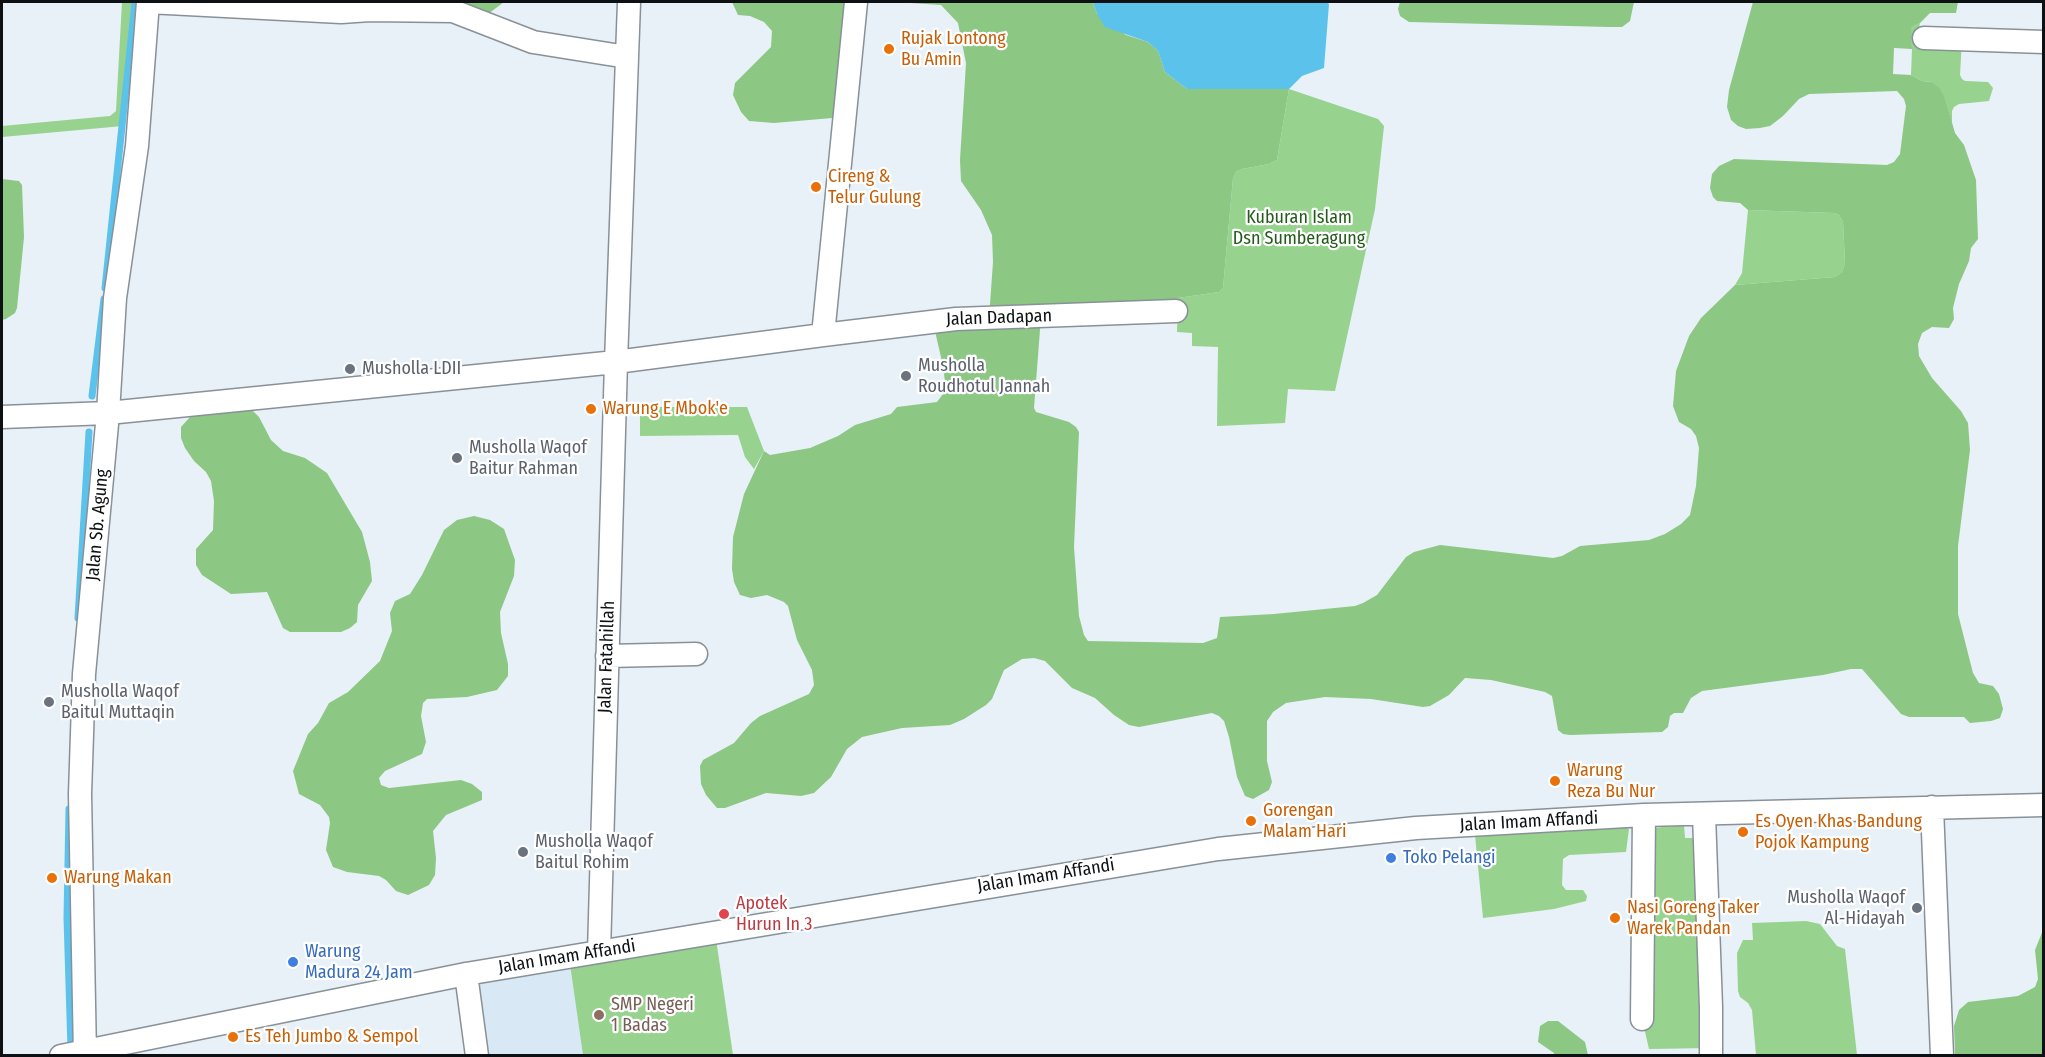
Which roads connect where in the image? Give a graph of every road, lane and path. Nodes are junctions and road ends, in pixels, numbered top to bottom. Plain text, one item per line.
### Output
1 (148, 2) edge
2 (629, 2) edge
3 (856, 2) edge
4 (1924, 38) dead end
5 (2043, 42) edge
6 (627, 57) junction
7 (1176, 311) dead end
8 (822, 335) junction
9 (616, 362) junction
10 (108, 413) junction
11 (2, 417) edge
12 (696, 654) dead end
13 (607, 656) junction
14 (2043, 804) edge
15 (1932, 807) junction
16 (1704, 814) junction
17 (1644, 815) junction
18 (599, 952) junction
19 (466, 974) junction
20 (1642, 1019) dead end
21 (77, 1054) edge
22 (477, 1056) edge
23 (1711, 1056) edge
24 (1942, 1056) edge

1 - 6 street
1 - 10 street, Jalan Sb. Agung
2 - 6 street, Jalan Fatahillah
3 - 8 street
4 - 5 street
6 - 9 street, Jalan Fatahillah
7 - 8 street, Jalan Dadapan
8 - 9 street, Jalan Dadapan
9 - 10 street, Jalan Dadapan
9 - 13 street, Jalan Fatahillah
10 - 11 street, Jalan Dadapan
10 - 21 street, Jalan Sb. Agung
12 - 13 street
13 - 18 street, Jalan Fatahillah
14 - 15 street, Jalan Imam Affandi
15 - 16 street, Jalan Imam Affandi
15 - 24 street
16 - 17 street, Jalan Imam Affandi
16 - 23 street
17 - 18 street, Jalan Imam Affandi
17 - 20 street
18 - 19 street, Jalan Imam Affandi
19 - 21 street, Jalan Imam Affandi
19 - 22 street

